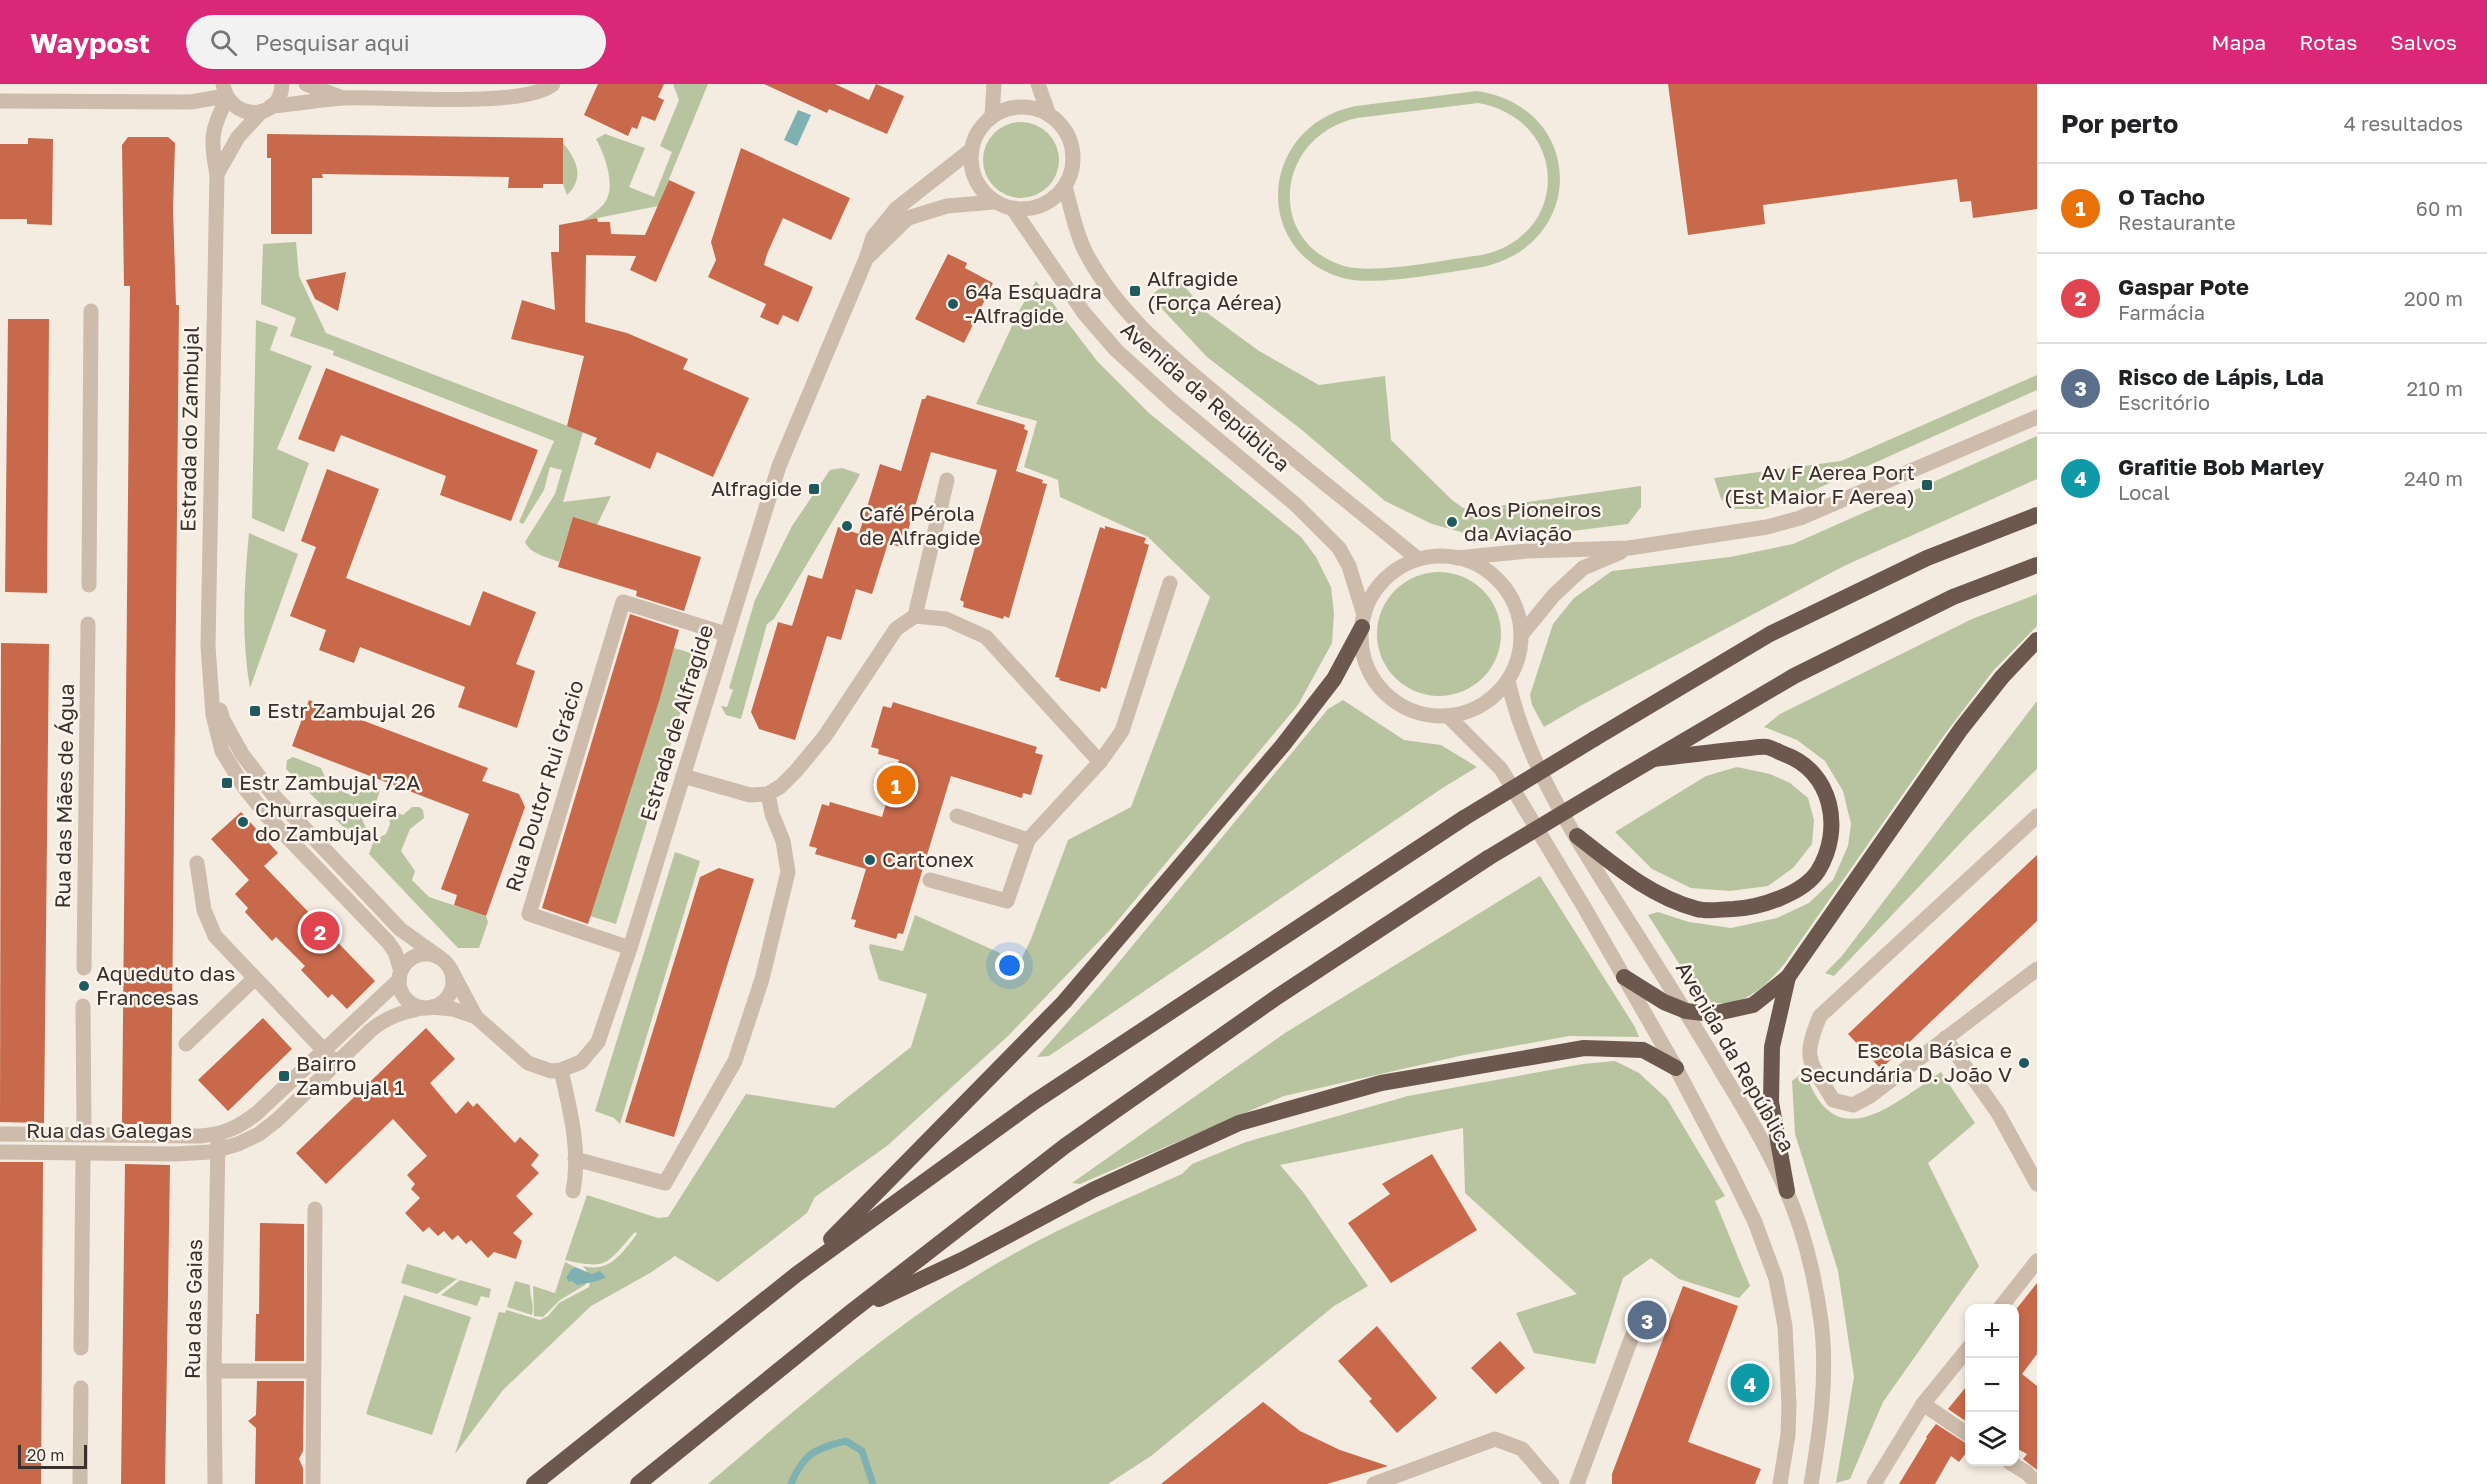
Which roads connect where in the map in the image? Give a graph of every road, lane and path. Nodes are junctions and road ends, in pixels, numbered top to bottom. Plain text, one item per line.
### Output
1 (282, 84) edge
2 (306, 84) edge
3 (553, 84) edge
4 (994, 84) edge
5 (1038, 84) edge
6 (225, 93) edge
7 (343, 98) junction
8 (0, 101) edge
9 (267, 109) junction
10 (1049, 115) junction
11 (992, 116) junction
12 (971, 150) junction
13 (217, 174) junction
14 (1065, 186) junction
15 (994, 202) junction
16 (1013, 209) junction
17 (866, 259) junction
18 (91, 311) dead end
19 (2037, 417) edge
20 (947, 480) dead end
21 (2037, 515) edge
22 (1629, 548) junction
23 (1458, 558) junction
24 (1418, 559) junction
25 (2037, 565) edge
26 (1170, 583) dead end
27 (89, 585) dead end
28 (915, 616) junction
29 (1363, 621) junction
30 (88, 624) dead end
31 (726, 634) junction
32 (1522, 634) junction
33 (2037, 640) edge
34 (1508, 681) junction
35 (213, 684) junction
36 (1448, 716) junction
37 (1653, 759) junction
38 (1100, 762) junction
39 (683, 776) junction
40 (768, 794) junction
41 (957, 816) dead end
42 (2037, 816) edge
43 (1576, 836) junction
44 (1028, 840) junction
45 (197, 863) dead end
46 (930, 880) dead end
47 (630, 948) junction
48 (439, 957) junction
49 (84, 968) dead end
50 (2037, 969) edge
51 (451, 970) junction
52 (400, 976) junction
53 (1624, 977) junction
54 (1788, 977) junction
55 (255, 978) junction
56 (83, 1006) dead end
57 (427, 1008) junction
58 (1686, 1011) junction
59 (476, 1017) junction
60 (1945, 1038) junction
61 (186, 1044) dead end
62 (324, 1050) junction
63 (336, 1063) junction
64 (1676, 1068) junction
65 (561, 1070) junction
66 (84, 1128) dead end
67 (0, 1134) edge
68 (218, 1142) junction
69 (0, 1152) edge
70 (83, 1159) dead end
71 (575, 1159) junction
72 (2037, 1184) edge
73 (573, 1191) dead end
74 (1787, 1191) junction
75 (315, 1209) dead end
76 (2037, 1261) edge
77 (797, 1274) junction
78 (2031, 1281) edge
79 (2005, 1304) edge
80 (1643, 1307) dead end
81 (851, 1312) junction
82 (81, 1348) dead end
83 (1965, 1352) edge
84 (214, 1371) junction
85 (313, 1371) junction
86 (81, 1388) dead end
87 (1923, 1404) junction
88 (1965, 1433) edge
89 (2016, 1466) edge
90 (80, 1484) edge
91 (215, 1484) edge
92 (313, 1484) edge
93 (534, 1484) edge
94 (638, 1484) edge
95 (1374, 1484) edge
96 (1552, 1484) edge
97 (1577, 1484) edge
98 (1780, 1484) edge
99 (1811, 1484) edge
100 (1874, 1484) edge
101 (2037, 1484) edge

1 - 9 street, Estrada do Zambujal
2 - 7 street
3 - 7 street
4 - 11 street
5 - 10 street
6 - 8 street
6 - 9 street
6 - 13 street, Estrada do Zambujal
7 - 9 street
9 - 13 street, Estrada do Zambujal
10 - 11 street
10 - 14 street
11 - 12 street
12 - 15 street
12 - 17 street, Estrada de Alfragide
13 - 35 street, Estrada do Zambujal
14 - 16 street
14 - 24 street, Avenida da República
15 - 16 street
15 - 17 street, Estrada de Alfragide
16 - 29 street, Avenida da República
17 - 31 street, Estrada de Alfragide
18 - 27 street
19 - 22 street
20 - 28 street
21 - 77 highway, bridge
22 - 23 street
22 - 32 street
23 - 24 street, Avenida da República
23 - 32 street, Avenida da República
24 - 29 street, Avenida da República
25 - 37 highway
26 - 38 street
28 - 38 street
28 - 40 street
29 - 36 street, Avenida da República
29 - 77 highway
30 - 49 street, Rua das Mães de Água
31 - 39 street, Estrada de Alfragide
31 - 47 street, Rua Doutor Rui Grácio
32 - 34 street, Avenida da República
33 - 54 highway
34 - 36 street, Avenida da República
34 - 43 street, Avenida da República
35 - 48 street, Estrada do Zambujal
35 - 52 street, Estrada do Zambujal
36 - 53 street
37 - 43 highway
37 - 81 highway, bridge
38 - 44 street
39 - 40 street
39 - 47 street, Estrada de Alfragide
40 - 71 street
41 - 44 street
42 - 60 street
43 - 58 street, Avenida da República
44 - 46 street
45 - 55 street
47 - 65 street, Estrada de Alfragide
48 - 51 street
48 - 52 street
50 - 60 street
51 - 57 street
51 - 59 street
52 - 57 street
52 - 62 street
53 - 58 highway
53 - 64 street
54 - 58 highway
54 - 74 highway
55 - 61 street
55 - 62 street
56 - 66 street
57 - 59 street
57 - 63 street
58 - 74 street, Avenida da República
59 - 65 street
60 - 72 street
62 - 63 street
62 - 68 street
63 - 68 street
64 - 81 highway
64 - 98 street
65 - 71 street
67 - 68 street, Rua das Galegas
68 - 69 street, Rua das Galegas
68 - 84 street, Rua das Gaias
70 - 82 street
71 - 73 street
74 - 99 street, Avenida da República
75 - 85 street
76 - 78 street
77 - 93 highway
78 - 79 street
80 - 97 street
81 - 94 highway
83 - 87 street
84 - 85 street
84 - 91 street, Rua das Gaias
85 - 92 street
86 - 90 street
87 - 88 street
87 - 100 street
89 - 101 street
95 - 96 street

